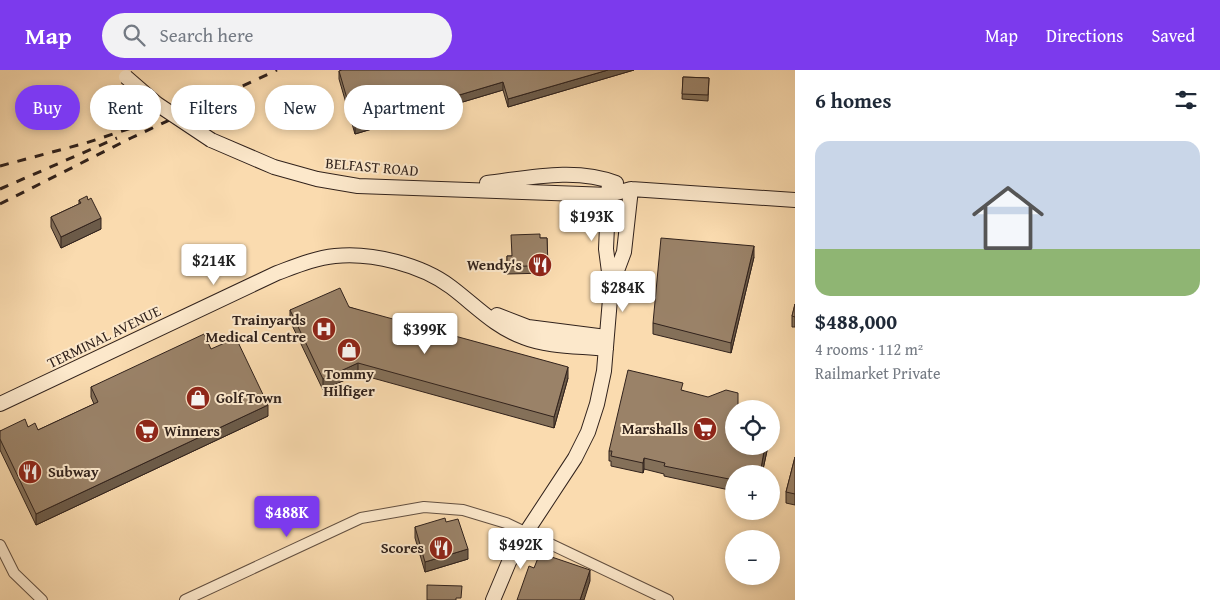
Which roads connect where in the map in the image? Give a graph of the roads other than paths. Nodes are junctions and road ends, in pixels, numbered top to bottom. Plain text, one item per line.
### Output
1 (122, 74) edge
2 (609, 181) junction
3 (444, 188) junction
4 (631, 189) junction
5 (609, 195) junction
6 (795, 200) edge
7 (611, 287) junction
8 (606, 343) junction
9 (0, 404) edge
10 (527, 531) junction
11 (0, 545) edge
12 (42, 600) edge
13 (185, 600) edge
14 (493, 600) edge
15 (668, 600) edge

1 - 3 street, BELFAST ROAD, bridge
2 - 3 street, BELFAST ROAD
2 - 4 street, BELFAST ROAD
2 - 5 street
3 - 5 street, BELFAST ROAD
4 - 5 street, BELFAST ROAD
4 - 6 street, BELFAST ROAD
4 - 7 street
5 - 7 street
7 - 8 street
8 - 9 street, TERMINAL AVENUE
8 - 10 street
10 - 13 street
10 - 14 street
10 - 15 street
11 - 12 street

